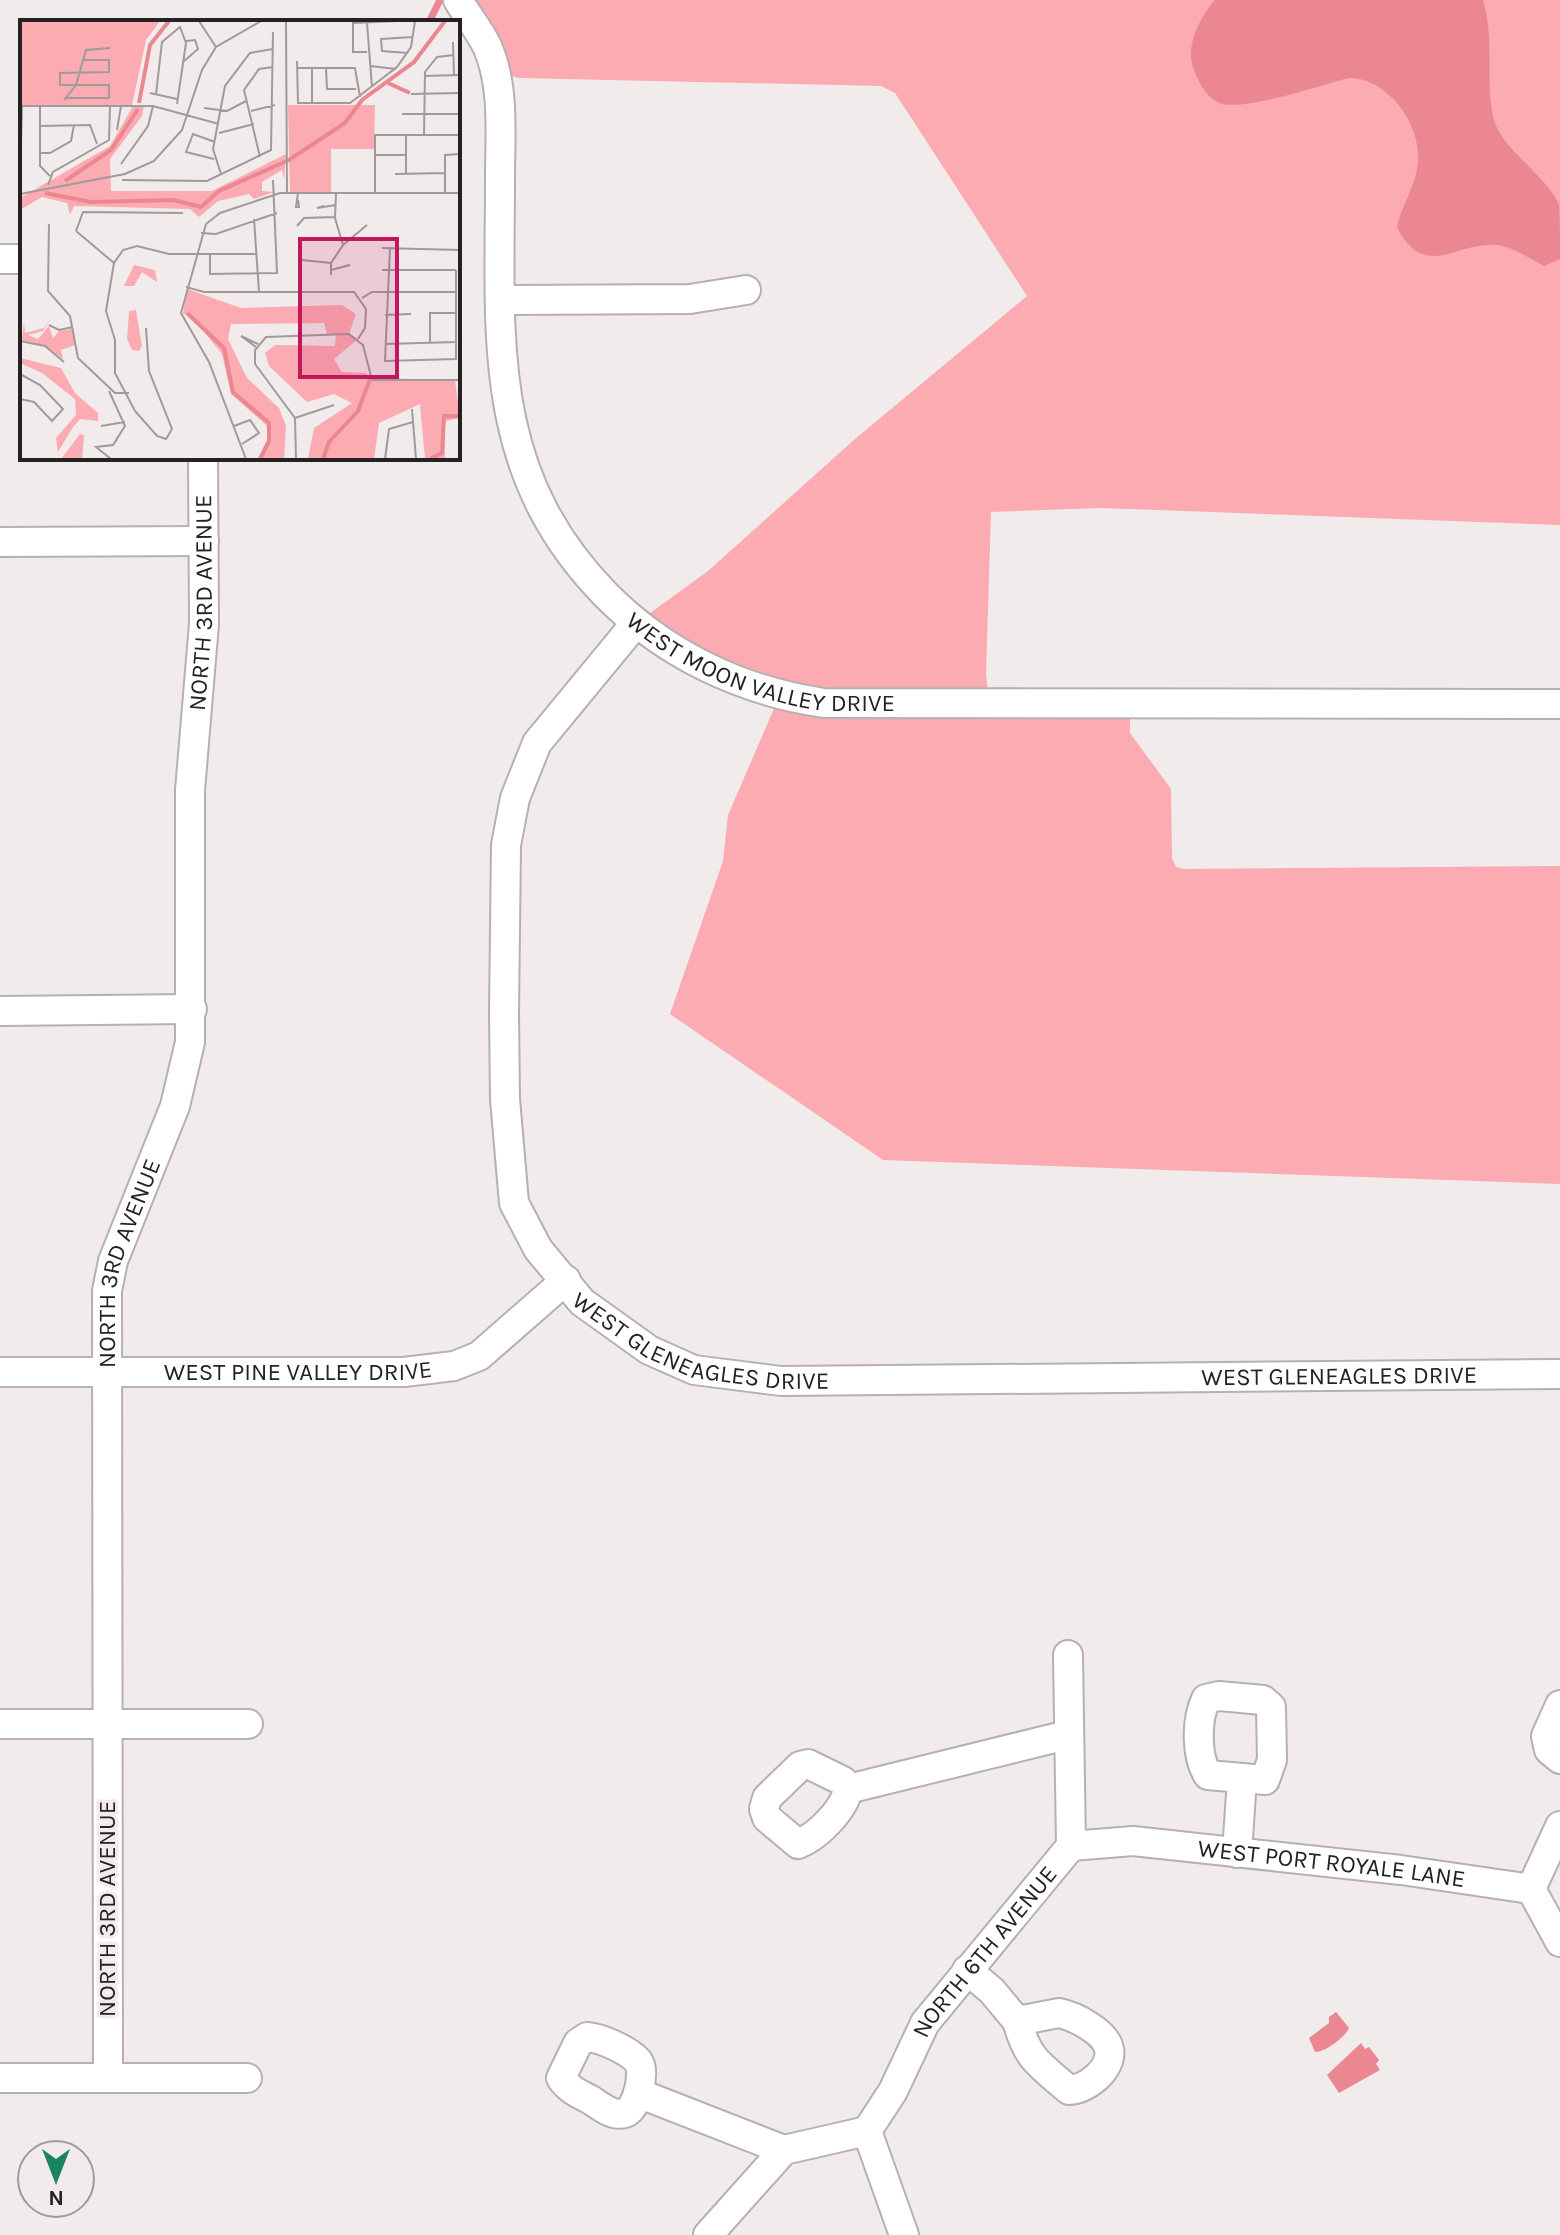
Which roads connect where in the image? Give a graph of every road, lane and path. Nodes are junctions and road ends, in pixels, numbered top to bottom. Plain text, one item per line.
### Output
1 (458, 0) edge
2 (746, 290) dead end
3 (500, 300) junction
4 (203, 460) edge
5 (204, 541) junction
6 (0, 542) edge
7 (635, 624) junction
8 (1560, 704) edge
9 (192, 1009) junction
10 (0, 1011) edge
11 (566, 1280) junction
12 (0, 1372) edge
13 (106, 1372) junction
14 (1560, 1374) edge
15 (1068, 1655) dead end
16 (1560, 1705) edge
17 (106, 1723) junction
18 (0, 1724) edge
19 (248, 1724) dead end
20 (1067, 1735) junction
21 (1560, 1759) edge
22 (1242, 1779) dead end
23 (848, 1789) dead end
24 (1560, 1826) edge
25 (1071, 1846) junction
26 (1237, 1853) junction
27 (1531, 1889) junction
28 (1560, 1942) edge
29 (967, 1970) junction
30 (1017, 2021) dead end
31 (0, 2078) edge
32 (108, 2078) junction
33 (247, 2078) dead end
34 (638, 2093) dead end
35 (867, 2131) junction
36 (784, 2150) junction
37 (708, 2235) edge
38 (904, 2235) edge

1 - 3 street, WEST MOON VALLEY DRIVE
2 - 3 street
3 - 7 street, WEST MOON VALLEY DRIVE
4 - 5 street, NORTH 3RD AVENUE
5 - 6 street
5 - 9 street, NORTH 3RD AVENUE
7 - 8 street, WEST MOON VALLEY DRIVE
7 - 11 street, WEST GLENEAGLES DRIVE
9 - 10 street
9 - 13 street, NORTH 3RD AVENUE
11 - 13 street, WEST PINE VALLEY DRIVE
11 - 14 street, WEST GLENEAGLES DRIVE
12 - 13 street, WEST PINE VALLEY DRIVE
13 - 17 street, NORTH 3RD AVENUE
15 - 20 street, NORTH 6TH AVENUE
16 - 21 street
17 - 18 street
17 - 19 street
17 - 32 street, NORTH 3RD AVENUE
20 - 23 street
20 - 25 street, NORTH 6TH AVENUE
22 - 26 street
24 - 27 street
25 - 26 street, WEST PORT ROYALE LANE
25 - 29 street, NORTH 6TH AVENUE
26 - 27 street, WEST PORT ROYALE LANE
27 - 28 street
29 - 30 street
29 - 35 street, NORTH 6TH AVENUE
31 - 32 street
32 - 33 street
34 - 36 street
35 - 36 street
35 - 38 street
36 - 37 street

